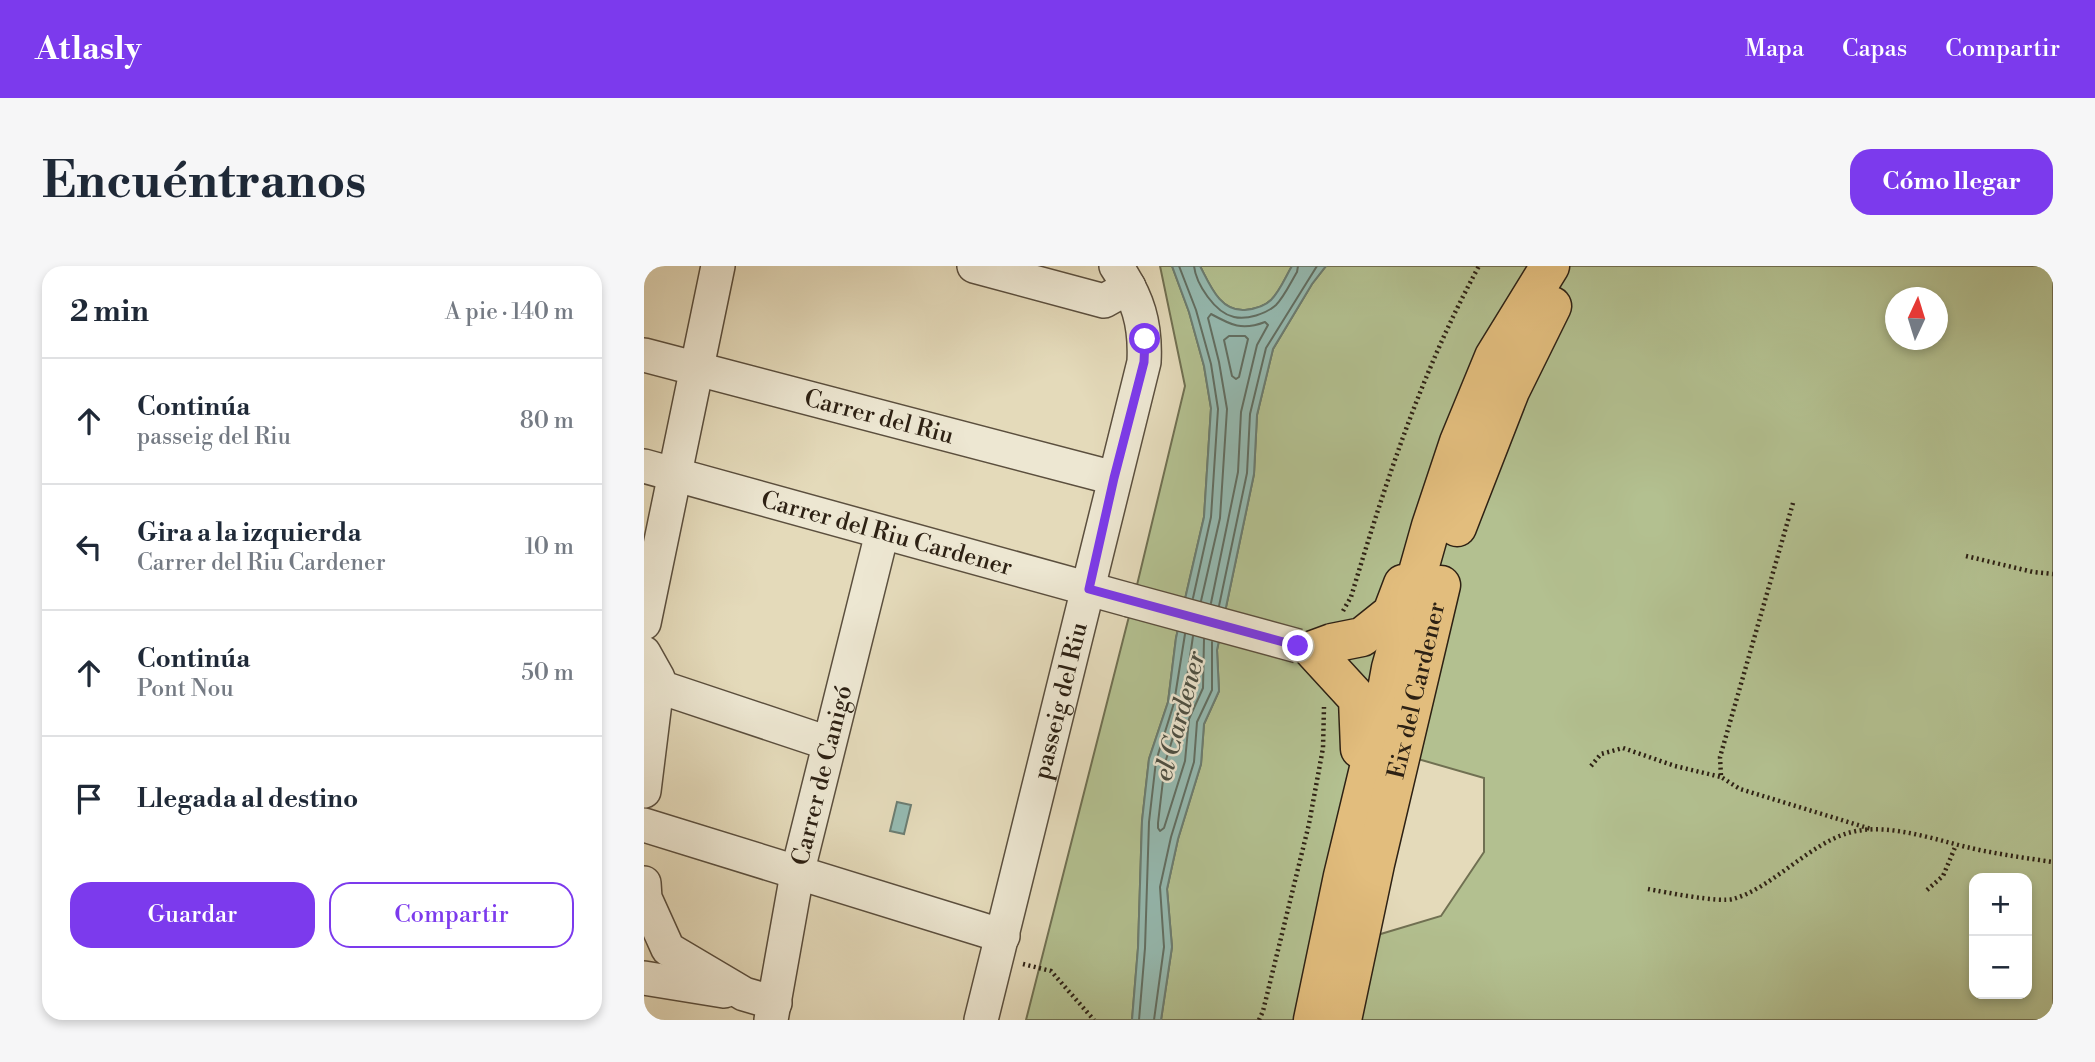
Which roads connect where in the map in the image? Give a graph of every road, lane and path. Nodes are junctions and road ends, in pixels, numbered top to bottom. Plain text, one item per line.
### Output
1 (717, 266) edge
2 (974, 266) edge
3 (1479, 266) edge
4 (1550, 266) edge
5 (1572, 266) edge
6 (1121, 274) edge
7 (644, 355) edge
8 (696, 369) junction
9 (644, 466) edge
10 (1479, 469) junction
11 (676, 475) junction
12 (1114, 478) junction
13 (1793, 503) dead end
14 (1431, 526) junction
15 (882, 533) junction
16 (1965, 556) dead end
17 (2053, 574) edge
18 (1089, 589) junction
19 (644, 623) edge
20 (644, 653) edge
21 (1322, 654) junction
22 (1391, 668) junction
23 (657, 687) junction
24 (828, 743) junction
25 (647, 745) edge
26 (1591, 766) dead end
27 (1721, 778) junction
28 (644, 791) edge
29 (1357, 819) junction
30 (644, 825) edge
31 (1871, 829) junction
32 (1956, 845) junction
33 (2053, 862) edge
34 (797, 874) junction
35 (1648, 889) dead end
36 (1927, 890) dead end
37 (644, 893) edge
38 (1364, 914) junction
39 (1001, 947) junction
40 (644, 978) edge
41 (763, 1006) edge
42 (1263, 1011) junction
43 (981, 1020) edge
44 (1094, 1020) edge
45 (1258, 1020) edge
46 (1266, 1020) edge
47 (1313, 1020) edge
48 (1342, 1020) edge

1 - 8 street
2 - 6 street
3 - 21 path
4 - 14 main road, Eix del Cardener
5 - 10 main road, Eix del Cardener
6 - 12 street, passeig del Riu
7 - 8 street, Carrer del Riu
8 - 11 street
8 - 12 street, Carrer del Riu
9 - 11 street, Carrer del Riu Cardener
10 - 22 main road, Eix del Cardener
10 - 38 main road, Eix del Cardener
11 - 15 street, Carrer del Riu Cardener
11 - 19 street
12 - 18 street, passeig del Riu
13 - 27 path
14 - 21 main road, Eix del Cardener
14 - 22 main road, Eix del Cardener
15 - 18 street, Carrer del Riu Cardener
15 - 24 street, Carrer de Canigó
16 - 17 path
18 - 21 street, Carrer del Riu Cardener, bridge
18 - 39 street, passeig del Riu
20 - 23 street
21 - 22 main road, Eix del Cardener
21 - 29 main road, Eix del Cardener
21 - 42 path
22 - 29 main road, Eix del Cardener
22 - 38 main road, Eix del Cardener
23 - 24 street
23 - 25 street
24 - 34 street, Carrer de Canigó
25 - 28 street
26 - 27 path
27 - 31 path
29 - 47 main road, Eix del Cardener
30 - 34 street
31 - 32 path
31 - 35 path
32 - 33 path
32 - 36 path
34 - 39 street
34 - 41 street, Carrer de Canigó
37 - 41 street
38 - 48 main road, Eix del Cardener
39 - 43 street, passeig del Riu
39 - 44 path
40 - 41 street
42 - 45 path
42 - 46 path

